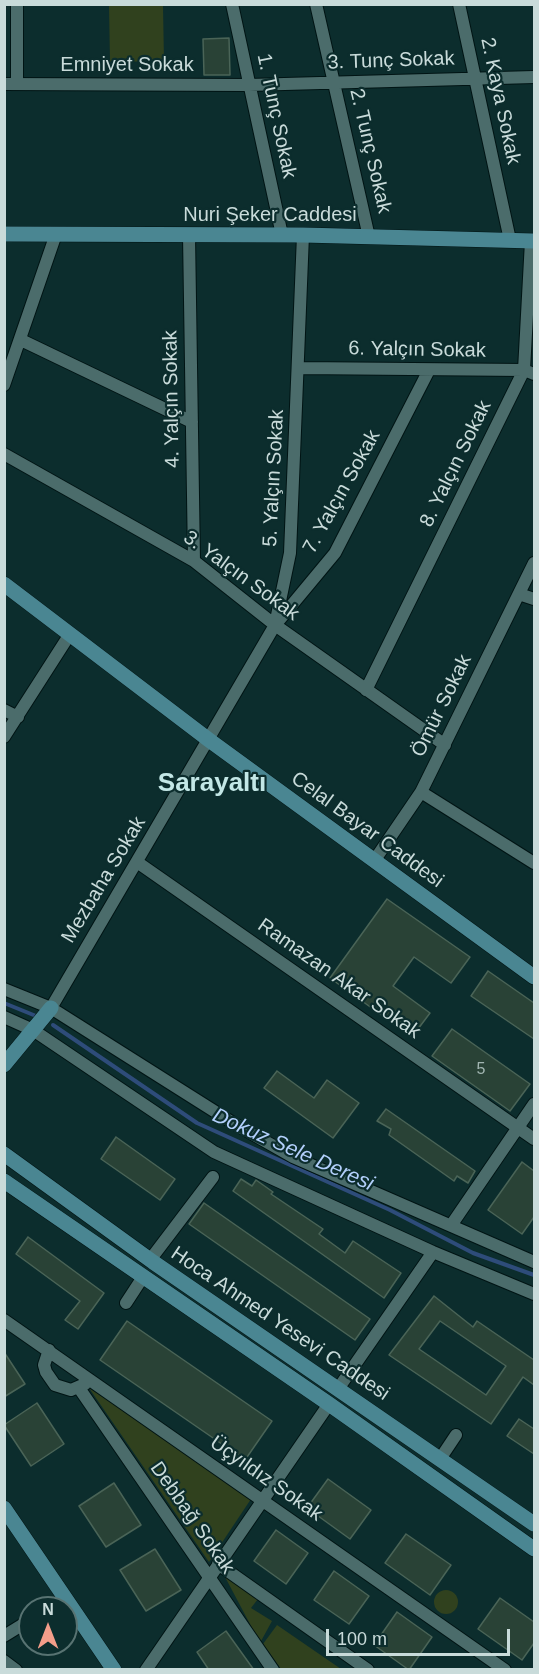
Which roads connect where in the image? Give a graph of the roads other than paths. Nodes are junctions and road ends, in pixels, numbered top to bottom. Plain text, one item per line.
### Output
1 (17, 4) edge
2 (232, 4) edge
3 (316, 4) edge
4 (459, 4) edge
5 (534, 77) edge
6 (475, 79) junction
7 (334, 82) junction
8 (11, 84) edge
9 (249, 85) junction
10 (4, 234) edge
11 (56, 234) junction
12 (189, 235) junction
13 (282, 235) junction
14 (303, 236) junction
15 (369, 237) junction
16 (510, 240) junction
17 (533, 241) edge
18 (21, 340) junction
19 (299, 368) junction
20 (429, 370) junction
21 (529, 372) edge
22 (4, 386) edge
23 (192, 422) junction
24 (4, 454) edge
25 (194, 561) junction
26 (534, 563) edge
27 (4, 584) edge
28 (519, 594) junction
29 (534, 598) edge
30 (275, 625) junction
31 (70, 634) junction
32 (366, 690) junction
33 (4, 710) edge
34 (18, 717) junction
35 (4, 737) edge
36 (209, 740) junction
37 (445, 746) junction
38 (421, 792) junction
39 (374, 861) junction
40 (137, 862) junction
41 (534, 863) edge
42 (533, 972) edge
43 (4, 989) edge
44 (51, 1008) junction
45 (4, 1017) edge
46 (33, 1030) junction
47 (4, 1065) edge
48 (534, 1104) edge
49 (518, 1128) junction
50 (534, 1139) edge
51 (4, 1154) edge
52 (213, 1177) dead end
53 (4, 1181) edge
54 (453, 1224) junction
55 (433, 1252) junction
56 (150, 1260) junction
57 (534, 1262) edge
58 (143, 1277) junction
59 (534, 1294) edge
60 (126, 1303) dead end
61 (4, 1320) edge
62 (48, 1350) junction
63 (90, 1380) junction
64 (79, 1388) junction
65 (338, 1389) junction
66 (329, 1404) junction
67 (456, 1435) dead end
68 (440, 1459) junction
69 (263, 1500) junction
70 (4, 1508) edge
71 (534, 1524) edge
72 (534, 1549) edge
73 (218, 1564) junction
74 (209, 1577) junction
75 (64, 1596) edge
76 (78, 1617) edge
77 (18, 1627) edge
78 (4, 1636) edge
79 (4, 1661) edge
80 (16, 1670) edge
81 (114, 1670) edge
82 (146, 1670) edge
83 (273, 1670) edge
84 (368, 1670) edge
85 (505, 1670) edge

1 - 8 street
2 - 9 street, 1. Tunç Sokak
3 - 7 street, 2. Tunç Sokak
4 - 6 street, 2. Kaya Sokak
5 - 6 street, 3. Tunç Sokak
6 - 7 street, 3. Tunç Sokak
6 - 16 street, 2. Kaya Sokak
7 - 9 street, 3. Tunç Sokak
7 - 15 street, 2. Tunç Sokak
8 - 9 street, Emniyet Sokak
9 - 13 street, 1. Tunç Sokak
10 - 11 street, Nuri Şeker Caddesi
11 - 12 street, Nuri Şeker Caddesi
11 - 18 street
12 - 13 street, Nuri Şeker Caddesi
12 - 23 street, 4. Yalçın Sokak
13 - 14 street, Nuri Şeker Caddesi
14 - 15 street, Nuri Şeker Caddesi
14 - 19 street, 5. Yalçın Sokak
15 - 16 street, Nuri Şeker Caddesi
16 - 17 street, Nuri Şeker Caddesi
17 - 21 street, 8. Yalçın Sokak
18 - 22 street
18 - 23 street
19 - 20 street, 6. Yalçın Sokak
19 - 30 street, 5. Yalçın Sokak
20 - 21 street, 6. Yalçın Sokak
20 - 30 street, 7. Yalçın Sokak
21 - 32 street, 8. Yalçın Sokak
23 - 25 street, 4. Yalçın Sokak
24 - 25 street, 3. Yalçın Sokak
25 - 30 street, 3. Yalçın Sokak
26 - 28 street, Ömür Sokak
27 - 31 street, Celal Bayar Caddesi
28 - 29 street
28 - 37 street, Ömür Sokak
30 - 32 street, 3. Yalçın Sokak
30 - 36 street, 5. Yalçın Sokak
31 - 34 street
31 - 36 street, Celal Bayar Caddesi
32 - 37 street, 3. Yalçın Sokak
33 - 34 street
34 - 35 street
36 - 39 street, Celal Bayar Caddesi
36 - 40 street, Mezbaha Sokak
37 - 38 street, Ömür Sokak
38 - 39 street, Ömür Sokak
38 - 41 street
39 - 42 street, Celal Bayar Caddesi
40 - 44 street, Mezbaha Sokak
40 - 49 street, Ramazan Akar Sokak
43 - 44 street
44 - 46 street
44 - 54 street
45 - 46 street
46 - 47 street
46 - 55 street
48 - 49 street
49 - 50 street, Ramazan Akar Sokak
49 - 54 street
51 - 56 street, Hoca Ahmed Yesevi Caddesi
52 - 56 street
53 - 58 street, Hoca Ahmed Yesevi Caddesi
54 - 57 street
55 - 59 street
55 - 65 street
56 - 65 street, Hoca Ahmed Yesevi Caddesi
58 - 60 street
58 - 66 street, Hoca Ahmed Yesevi Caddesi
61 - 62 street, Üçyıldız Sokak
62 - 63 street, Üçyıldız Sokak
62 - 64 street
63 - 64 street
63 - 69 street, Üçyıldız Sokak
64 - 74 street, Debbağ Sokak
65 - 68 street, Hoca Ahmed Yesevi Caddesi
66 - 69 street
66 - 72 street, Hoca Ahmed Yesevi Caddesi
67 - 68 street
68 - 71 street, Hoca Ahmed Yesevi Caddesi
69 - 73 street
69 - 85 street, Üçyıldız Sokak
70 - 75 street
73 - 74 street
73 - 84 street
74 - 82 street
74 - 83 street, Debbağ Sokak
76 - 81 street
77 - 78 street
79 - 80 street

